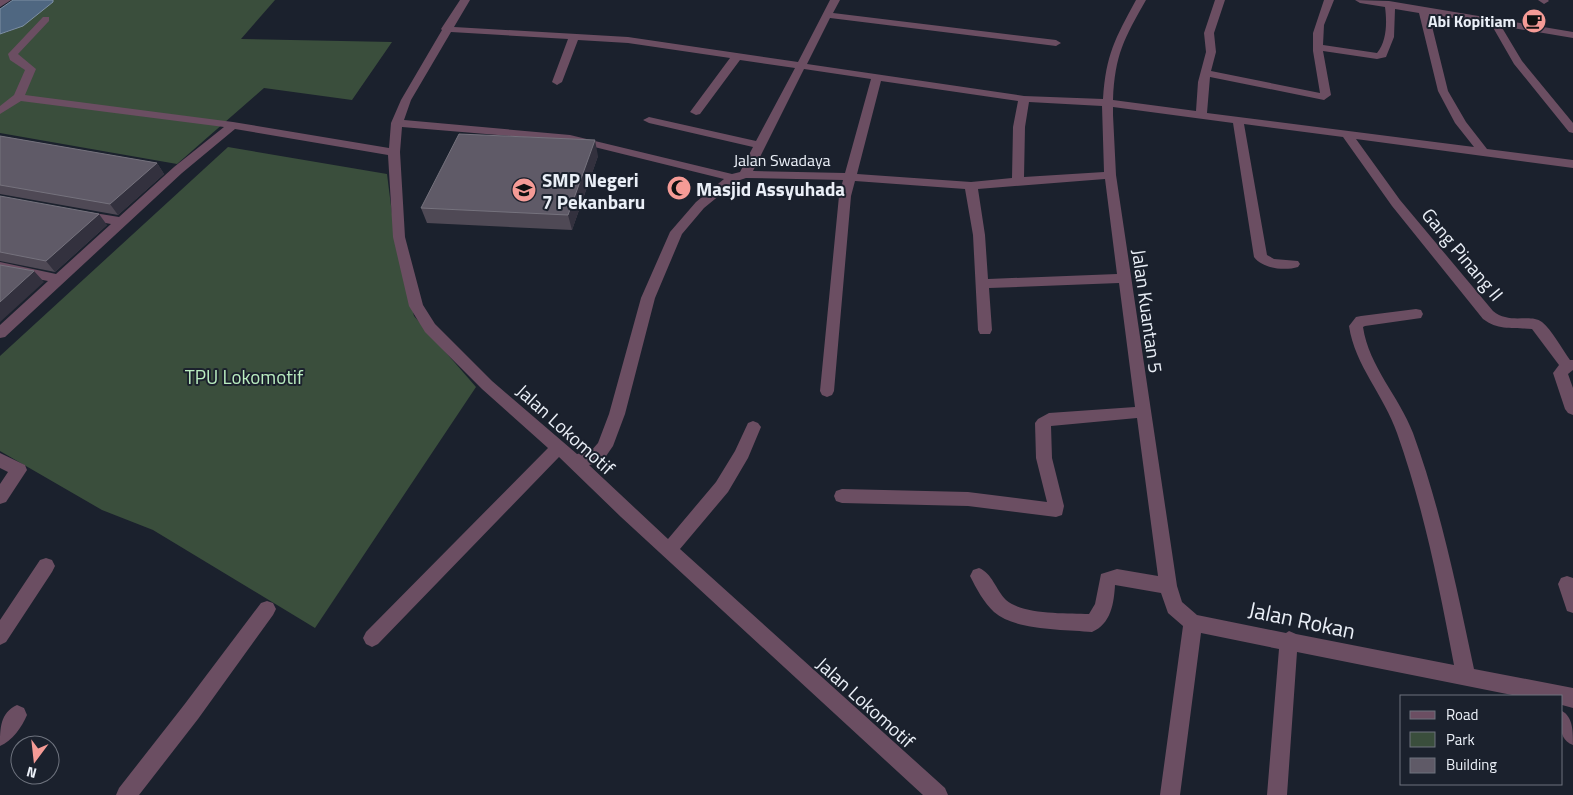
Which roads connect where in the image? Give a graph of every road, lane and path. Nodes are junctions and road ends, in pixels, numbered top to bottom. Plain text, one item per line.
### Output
1 (6, 0) edge
2 (465, 0) edge
3 (835, 0) edge
4 (1141, 0) edge
5 (1220, 0) edge
6 (1329, 0) edge
7 (1360, 0) edge
8 (0, 4) edge
9 (1389, 4) junction
10 (1423, 10) junction
11 (828, 15) junction
12 (46, 19) dead end
13 (1494, 22) junction
14 (446, 29) junction
15 (1573, 35) edge
16 (574, 37) junction
17 (1056, 43) dead end
18 (1318, 47) junction
19 (737, 56) junction
20 (802, 67) junction
21 (1205, 73) junction
22 (877, 78) junction
23 (557, 82) dead end
24 (19, 96) junction
25 (1024, 99) junction
26 (1108, 102) junction
27 (0, 111) edge
28 (696, 112) dead end
29 (1201, 114) junction
30 (649, 120) dead end
31 (1238, 120) junction
32 (397, 123) junction
33 (233, 125) junction
34 (1573, 130) edge
35 (1347, 135) junction
36 (759, 145) junction
37 (394, 152) junction
38 (1484, 153) junction
39 (1573, 164) edge
40 (160, 167) dead end
41 (178, 170) junction
42 (1110, 175) junction
43 (739, 176) junction
44 (851, 177) junction
45 (1018, 181) junction
46 (971, 186) junction
47 (66, 212) edge
48 (122, 222) junction
49 (1293, 264) dead end
50 (0, 267) edge
51 (1124, 278) junction
52 (59, 279) junction
53 (983, 284) junction
54 (1416, 314) dead end
55 (986, 330) dead end
56 (0, 333) edge
57 (1570, 366) edge
58 (827, 391) dead end
59 (1573, 409) edge
60 (1143, 412) junction
61 (753, 427) dead end
62 (558, 448) junction
63 (0, 460) edge
64 (574, 461) junction
65 (842, 496) dead end
66 (0, 498) edge
67 (669, 550) junction
68 (46, 566) dead end
69 (980, 576) dead end
70 (1567, 584) dead end
71 (1168, 586) junction
72 (1573, 605) edge
73 (267, 610) dead end
74 (1193, 623) junction
75 (0, 636) edge
76 (372, 638) dead end
77 (1289, 640) junction
78 (1466, 678) junction
79 (1534, 693) edge
80 (1550, 695) edge
81 (17, 715) dead end
82 (1563, 722) edge
83 (1573, 735) edge
84 (0, 736) edge
85 (126, 795) edge
86 (938, 795) edge
87 (1170, 795) edge
88 (1278, 795) edge

1 - 8 street
2 - 14 street, Jalan Lokomotif
3 - 11 street
4 - 26 street, Jalan Kuantan 5
5 - 21 street
6 - 18 street
7 - 9 street
9 - 10 street
9 - 18 street
10 - 13 street
10 - 38 street
11 - 17 street
11 - 20 street
12 - 24 street
13 - 15 street
13 - 34 street
14 - 16 street
14 - 32 street, Jalan Lokomotif
16 - 19 street
16 - 23 street
18 - 21 street
19 - 20 street
19 - 28 street
20 - 22 street
20 - 36 street
21 - 29 street
22 - 25 street
22 - 44 street
24 - 27 street
24 - 33 street
25 - 26 street
25 - 45 street
26 - 29 street
26 - 42 street, Jalan Kuantan 5
29 - 31 street
30 - 36 street
31 - 35 street
31 - 49 street
32 - 37 street, Jalan Lokomotif
32 - 43 street, Jalan Swadaya
33 - 37 street
33 - 41 street
35 - 38 street
35 - 57 street, Gang Pinang II
36 - 43 street
37 - 62 street, Jalan Lokomotif
38 - 39 street
40 - 41 street
41 - 48 street
42 - 45 street, Jalan Swadaya
42 - 51 street, Jalan Kuantan 5
43 - 44 street, Jalan Swadaya
43 - 64 street
44 - 46 street, Jalan Swadaya
44 - 58 street
45 - 46 street, Jalan Swadaya
46 - 53 street
47 - 48 street
48 - 52 street
50 - 52 street
51 - 53 street
51 - 60 street, Jalan Kuantan 5
52 - 56 street
53 - 55 street
54 - 78 street
57 - 59 street
60 - 65 street
60 - 71 street, Jalan Kuantan 5
61 - 67 street
62 - 64 street, Jalan Lokomotif
62 - 76 street
63 - 66 street
64 - 67 street, Jalan Lokomotif
67 - 86 street, Jalan Lokomotif
68 - 75 street
69 - 71 street
70 - 72 street
71 - 74 street, Jalan Kuantan 5
73 - 85 street
74 - 77 street, Jalan Rokan
74 - 87 street
77 - 78 street, Jalan Rokan
77 - 88 street
78 - 79 street, Jalan Rokan
79 - 80 street, Jalan Rokan
81 - 84 street
82 - 83 street

